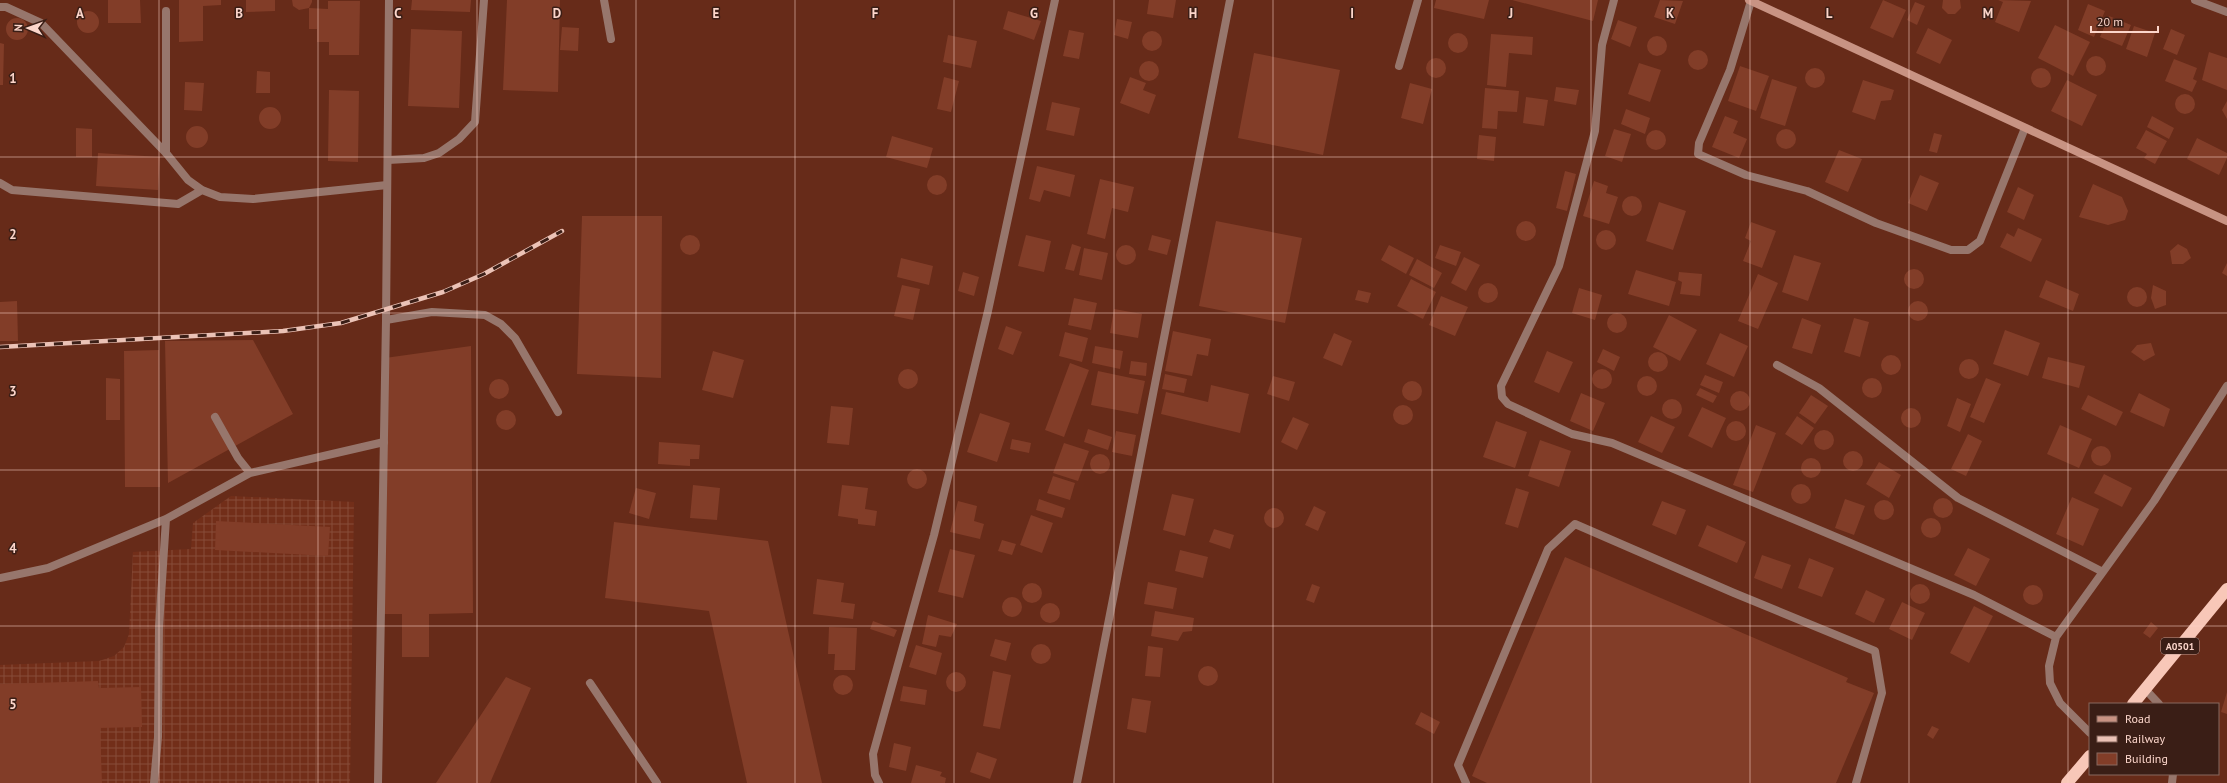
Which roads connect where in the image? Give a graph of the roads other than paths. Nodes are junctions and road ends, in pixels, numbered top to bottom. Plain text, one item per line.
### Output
1 (388, 0) edge
2 (484, 0) edge
3 (604, 0) edge
4 (1055, 0) edge
5 (1230, 0) edge
6 (1418, 0) edge
7 (1614, 0) edge
8 (1750, 0) edge
9 (2195, 0) edge
10 (0, 7) edge
11 (166, 11) dead end
12 (2227, 12) edge
13 (611, 39) dead end
14 (1399, 66) dead end
15 (2025, 128) junction
16 (166, 152) junction
17 (388, 160) junction
18 (0, 184) edge
19 (387, 185) junction
20 (202, 190) junction
21 (2227, 221) edge
22 (386, 320) junction
23 (1777, 365) dead end
24 (2227, 386) edge
25 (558, 412) dead end
26 (215, 417) dead end
27 (384, 442) junction
28 (250, 474) junction
29 (166, 520) junction
30 (2103, 572) junction
31 (0, 578) edge
32 (2227, 589) edge
33 (2056, 637) junction
34 (590, 683) dead end
35 (2145, 689) junction
36 (2134, 703) edge
37 (2159, 703) edge
38 (2089, 732) edge
39 (2089, 757) edge
40 (154, 783) edge
41 (378, 783) edge
42 (657, 783) edge
43 (878, 783) edge
44 (1077, 783) edge
45 (1466, 783) edge
46 (1856, 783) edge
47 (2067, 783) edge

1 - 17 street
2 - 17 street
3 - 13 street
4 - 43 street
5 - 44 street
6 - 14 street
7 - 33 street
8 - 15 street
8 - 15 street
9 - 12 street
10 - 16 street
11 - 16 street
15 - 21 street
16 - 20 street
17 - 19 street
18 - 20 street
19 - 20 street
19 - 22 street
22 - 25 street
22 - 27 street
23 - 30 street
24 - 30 street
26 - 28 street
27 - 28 street
27 - 41 street
28 - 29 street
29 - 31 street
29 - 40 street
30 - 33 street
32 - 35 highway, A0501
33 - 38 street
34 - 42 street
35 - 36 highway, A0501
35 - 37 street
39 - 47 highway
45 - 46 street

